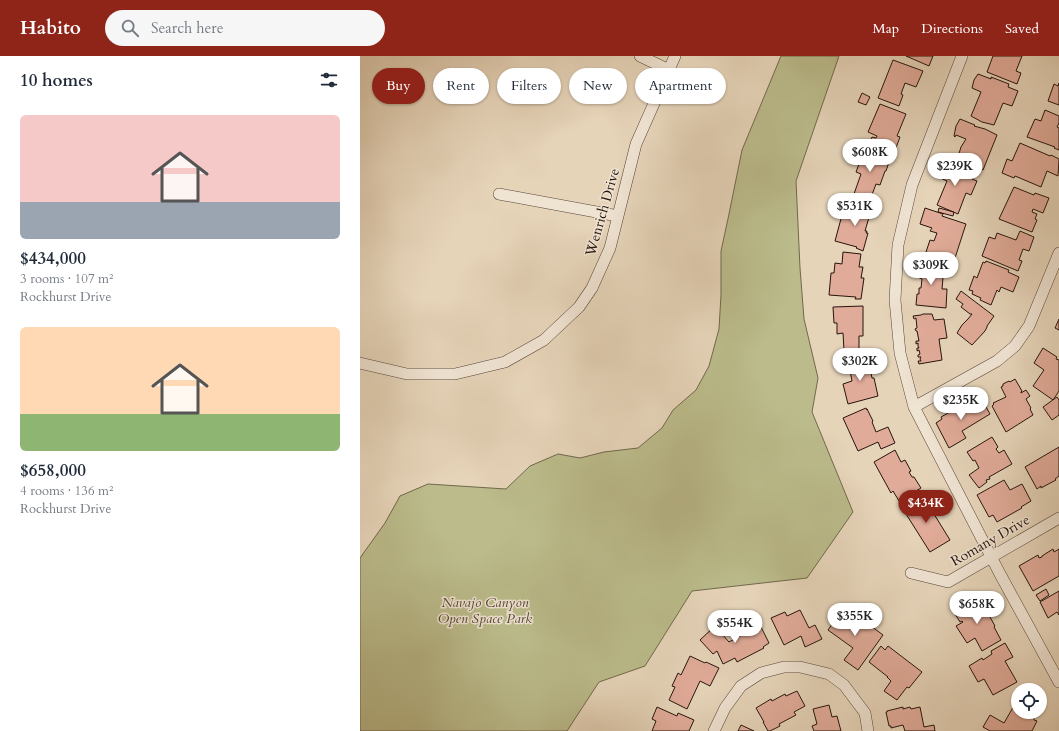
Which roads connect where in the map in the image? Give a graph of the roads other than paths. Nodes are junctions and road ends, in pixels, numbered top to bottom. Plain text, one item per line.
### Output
1 (640, 56) edge
2 (675, 56) edge
3 (962, 56) edge
4 (665, 68) edge
5 (670, 68) edge
6 (654, 104) edge
7 (498, 194) dead end
8 (618, 216) junction
9 (1059, 253) edge
10 (360, 363) edge
11 (914, 407) junction
12 (1059, 518) edge
13 (991, 557) junction
14 (911, 573) dead end
15 (1059, 682) edge
16 (714, 731) edge
17 (868, 731) edge

1 - 4 street
2 - 5 street, Wenrich Drive
3 - 11 street
6 - 8 street, Wenrich Drive
7 - 8 street
8 - 10 street, Wenrich Drive
9 - 11 street
11 - 13 street
12 - 13 street, Romany Drive
13 - 14 street, Romany Drive
13 - 15 street
16 - 17 street

